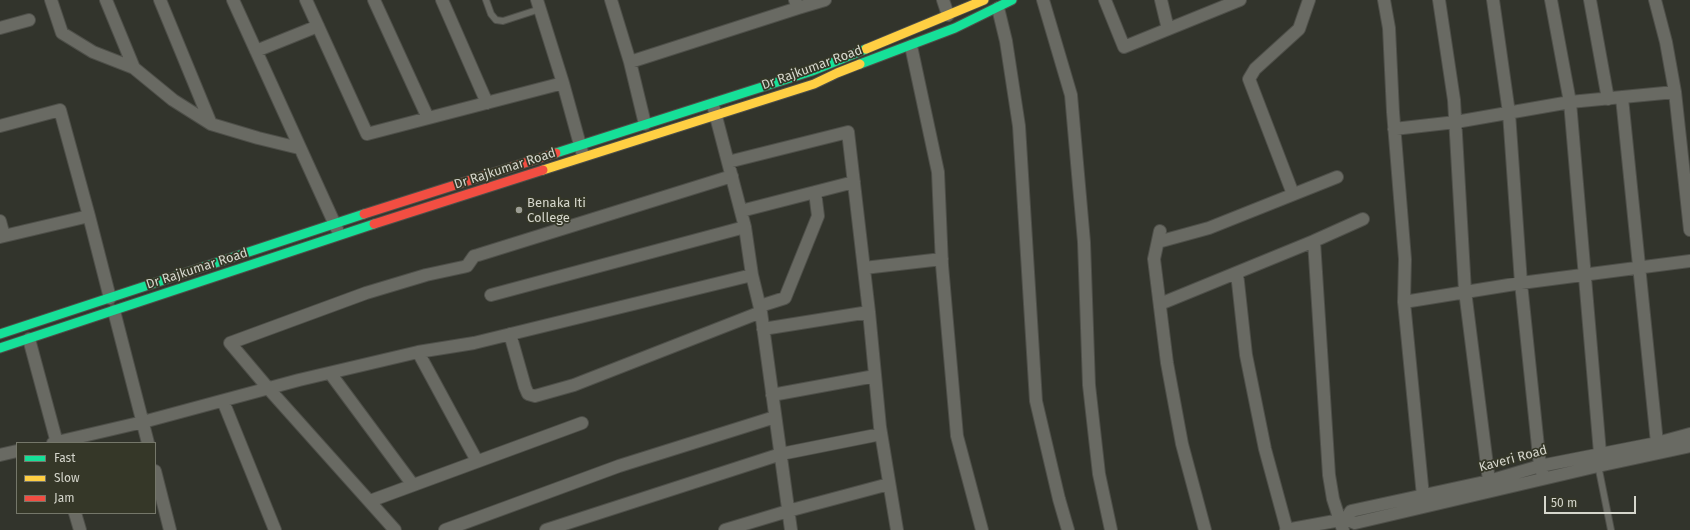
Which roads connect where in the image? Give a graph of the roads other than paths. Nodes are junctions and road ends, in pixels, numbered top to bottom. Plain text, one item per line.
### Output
1 (50, 0) edge
2 (106, 0) edge
3 (160, 0) edge
4 (233, 0) edge
5 (306, 0) edge
6 (374, 0) edge
7 (442, 0) edge
8 (486, 0) edge
9 (611, 0) edge
10 (824, 0) edge
11 (943, 0) edge
12 (984, 0) edge
13 (1012, 0) edge
14 (1043, 0) edge
15 (1105, 0) edge
16 (1162, 0) edge
17 (1240, 0) edge
18 (1309, 0) edge
19 (1384, 0) edge
20 (1438, 0) edge
21 (1493, 0) edge
22 (1550, 0) edge
23 (1590, 0) edge
24 (1655, 0) edge
25 (1224, 3) edge
26 (538, 4) edge
27 (796, 4) edge
28 (998, 8) junction
29 (948, 15) junction
30 (29, 20) dead end
31 (318, 26) junction
32 (0, 28) edge
33 (1168, 29) junction
34 (911, 46) junction
35 (256, 50) junction
36 (630, 62) junction
37 (134, 68) junction
38 (563, 83) junction
39 (1675, 92) junction
40 (1622, 98) junction
41 (1608, 99) junction
42 (712, 102) junction
43 (1570, 102) junction
44 (487, 103) junction
45 (1509, 113) junction
46 (715, 115) junction
47 (428, 118) junction
48 (1456, 122) junction
49 (211, 124) junction
50 (645, 124) junction
51 (0, 126) edge
52 (1394, 129) junction
53 (579, 144) junction
54 (299, 148) junction
55 (583, 157) junction
56 (728, 162) junction
57 (732, 176) junction
58 (1337, 176) dead end
59 (854, 182) junction
60 (815, 192) junction
61 (1293, 194) junction
62 (741, 211) junction
63 (89, 216) junction
64 (1363, 219) dead end
65 (0, 221) edge
66 (335, 223) junction
67 (746, 226) junction
68 (1690, 230) edge
69 (340, 235) junction
70 (2, 236) edge
71 (1314, 241) junction
72 (942, 259) junction
73 (1690, 261) edge
74 (1639, 267) junction
75 (864, 268) junction
76 (1237, 272) junction
77 (1584, 274) junction
78 (752, 275) junction
79 (1521, 283) junction
80 (1465, 291) junction
81 (491, 295) dead end
82 (110, 298) junction
83 (1404, 302) junction
84 (1160, 304) junction
85 (760, 309) junction
86 (114, 311) junction
87 (869, 312) junction
88 (763, 329) junction
89 (0, 334) edge
90 (510, 334) junction
91 (29, 339) junction
92 (0, 348) edge
93 (418, 352) junction
94 (330, 373) junction
95 (875, 376) junction
96 (268, 388) junction
97 (772, 395) junction
98 (223, 401) junction
99 (775, 417) junction
100 (143, 422) junction
101 (582, 423) dead end
102 (882, 434) junction
103 (1690, 434) edge
104 (55, 442) edge
105 (59, 442) edge
106 (148, 442) edge
107 (1657, 443) junction
108 (1690, 446) edge
109 (16, 451) edge
110 (1600, 453) junction
111 (781, 454) junction
112 (0, 455) edge
113 (477, 461) junction
114 (1540, 466) junction
115 (1598, 466) junction
116 (156, 475) edge
117 (1544, 478) junction
118 (1489, 481) junction
119 (889, 484) junction
120 (413, 485) junction
121 (1423, 496) junction
122 (370, 501) junction
123 (788, 511) junction
124 (75, 514) edge
125 (1343, 523) edge
126 (1292, 529) edge
127 (80, 530) edge
128 (170, 530) edge
129 (275, 530) edge
130 (395, 530) edge
131 (445, 530) edge
132 (546, 530) edge
133 (725, 530) edge
134 (791, 530) edge
135 (897, 530) edge
136 (982, 530) edge
137 (1068, 530) edge
138 (1111, 530) edge
139 (1205, 530) edge
140 (1611, 530) edge

1 - 37 street
2 - 37 street
3 - 49 street
4 - 35 street
5 - 31 street
6 - 47 street
7 - 44 street
8 - 26 lane
9 - 36 street
10 - 27 street
11 - 29 street
12 - 29 main road, Dr Rajkumar Road
13 - 28 main road, Dr Rajkumar Road
14 - 138 street
15 - 33 street
16 - 33 street
17 - 25 street
18 - 61 street
19 - 52 street
20 - 48 street
21 - 45 street
22 - 43 street
23 - 41 street
24 - 39 street
25 - 33 street
26 - 38 street
27 - 36 street
28 - 34 main road, Dr Rajkumar Road
28 - 137 street
29 - 42 main road, Dr Rajkumar Road
30 - 32 street
31 - 35 street
31 - 47 street
34 - 46 main road, Dr Rajkumar Road
34 - 72 street
35 - 54 street
36 - 50 street
37 - 49 street
38 - 44 street
38 - 53 street
39 - 40 street
39 - 68 street
40 - 41 street
40 - 74 street
41 - 43 street
42 - 46 street
42 - 50 main road, Dr Rajkumar Road
43 - 45 street
43 - 77 street
44 - 47 street
45 - 48 street
45 - 79 street
46 - 55 main road, Dr Rajkumar Road
46 - 56 street
48 - 52 street
48 - 80 street
49 - 54 street
50 - 53 main road, Dr Rajkumar Road
51 - 63 street
52 - 83 street
53 - 55 street
53 - 66 main road, Dr Rajkumar Road
54 - 66 street
55 - 69 main road, Dr Rajkumar Road
56 - 57 street
56 - 59 street
57 - 62 street
57 - 96 street
58 - 61 street
59 - 60 street
59 - 75 street
60 - 62 street
60 - 85 street
61 - 84 street
62 - 67 street
63 - 70 street
63 - 82 street
64 - 71 street
65 - 70 street
66 - 69 street
66 - 82 main road, Dr Rajkumar Road
67 - 78 street
67 - 81 street
69 - 86 main road, Dr Rajkumar Road
71 - 76 street
71 - 125 street
72 - 75 street
72 - 136 street
73 - 74 street
74 - 77 street
74 - 107 street
75 - 87 street
76 - 84 street
76 - 126 street
77 - 79 street
77 - 110 street
78 - 85 street
78 - 90 street
79 - 80 street
79 - 114 street
80 - 83 street
80 - 118 street
82 - 89 main road, Dr Rajkumar Road
83 - 121 street
84 - 139 street
85 - 88 street
85 - 90 street
86 - 91 main road, Dr Rajkumar Road
86 - 100 street
87 - 88 street
87 - 95 street
88 - 97 street
90 - 93 street
91 - 92 main road, Dr Rajkumar Road
91 - 104 street
93 - 94 street
93 - 113 street
94 - 96 street
94 - 120 street
95 - 97 street
95 - 102 street
96 - 98 street
96 - 122 street
97 - 99 street
98 - 100 street
98 - 129 street
99 - 111 street
99 - 131 street
100 - 105 street
100 - 106 street
101 - 113 street
102 - 111 street
102 - 119 street
103 - 107 street, Kaveri Road
107 - 110 street, Kaveri Road
108 - 115 street, Kaveri Road
109 - 112 street
110 - 114 street, Kaveri Road
110 - 115 lane
111 - 123 street
111 - 132 street
113 - 120 street
114 - 117 street
114 - 118 street, Kaveri Road
115 - 117 street, Kaveri Road
115 - 140 lane
116 - 128 street
117 - 125 street, Kaveri Road
118 - 121 street, Kaveri Road
119 - 123 street
119 - 135 street
120 - 122 street
121 - 125 street, Kaveri Road
122 - 130 street
123 - 133 street
123 - 134 street
124 - 127 street
125 - 126 street, Kaveri Road

